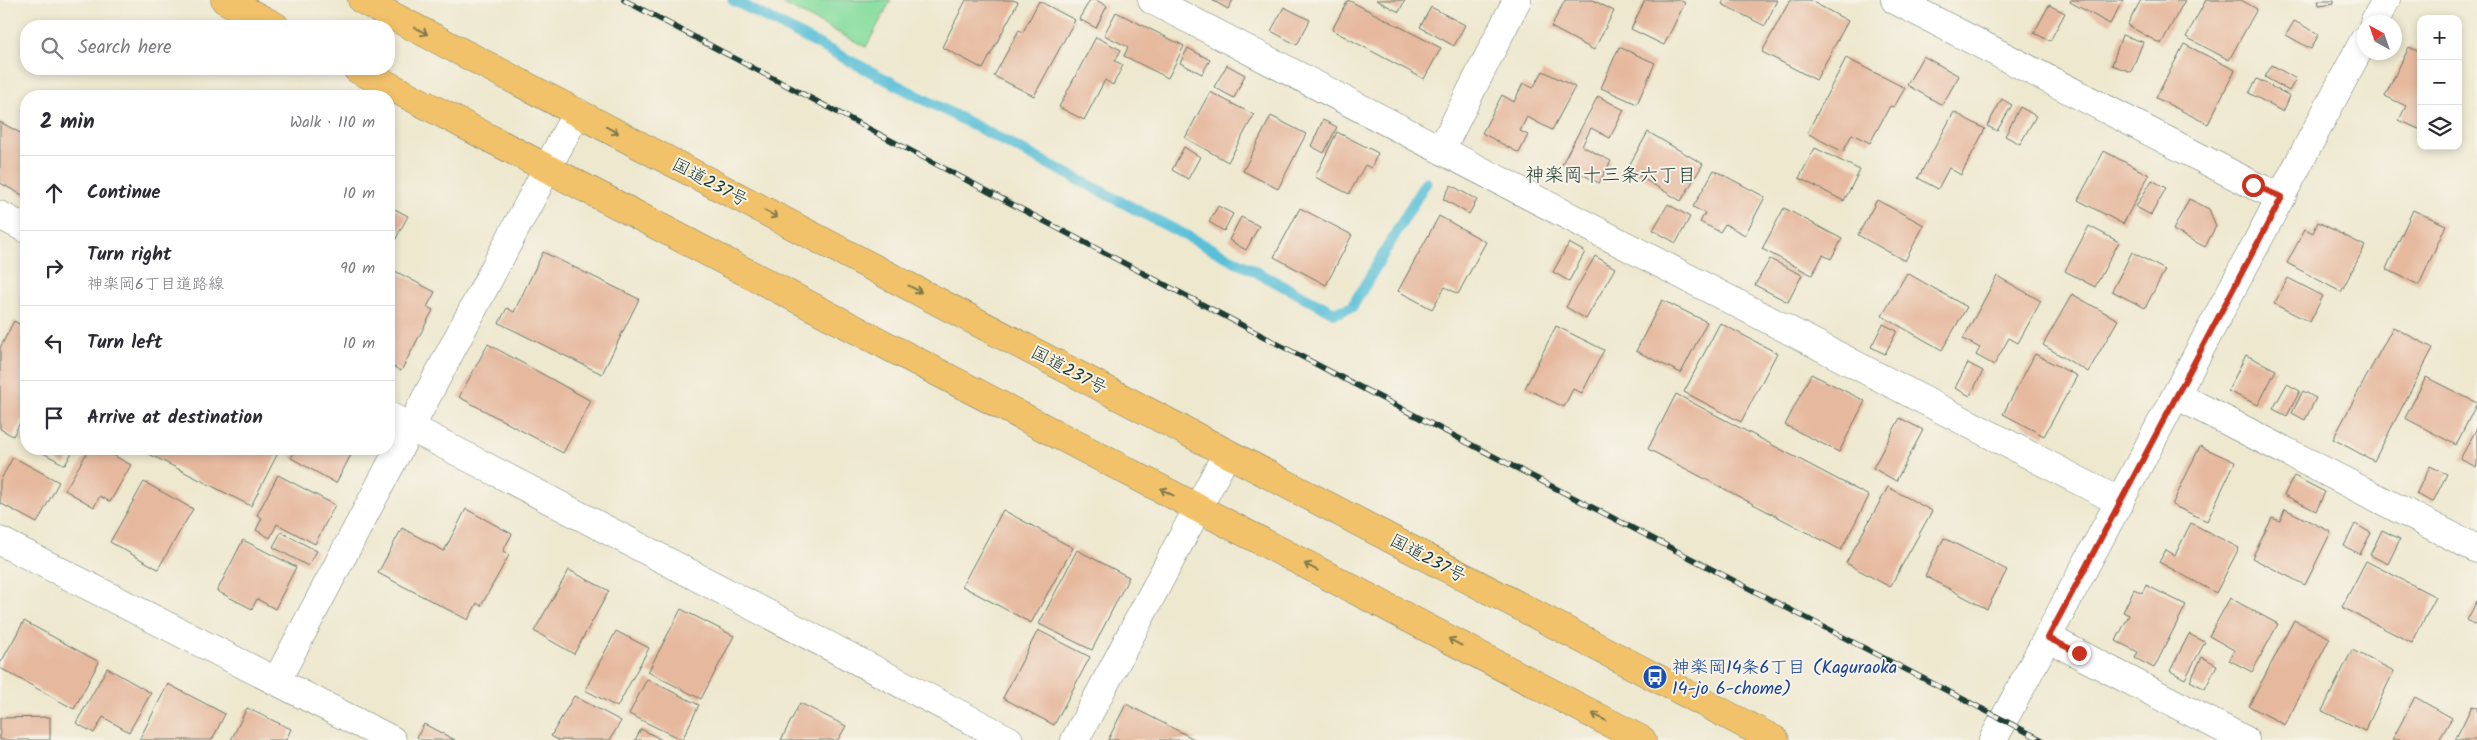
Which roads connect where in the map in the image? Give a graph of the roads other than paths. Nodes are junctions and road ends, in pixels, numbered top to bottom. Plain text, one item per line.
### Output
1 (225, 0) edge
2 (362, 0) edge
3 (1152, 0) edge
4 (1517, 0) edge
5 (1896, 0) edge
6 (2386, 0) edge
7 (2378, 15) edge
8 (263, 20) edge
9 (2357, 53) edge
10 (369, 75) edge
11 (577, 112) junction
12 (1441, 150) junction
13 (548, 168) junction
14 (2282, 197) junction
15 (0, 215) edge
16 (20, 226) edge
17 (2176, 395) junction
18 (400, 422) edge
19 (1226, 453) junction
20 (384, 455) edge
21 (2120, 502) junction
22 (1197, 508) junction
23 (0, 541) edge
24 (2477, 549) edge
25 (2048, 638) junction
26 (277, 680) junction
27 (392, 740) edge
28 (1009, 740) edge
29 (1076, 740) edge
30 (1642, 740) edge
31 (1776, 740) edge
32 (1994, 740) edge
33 (2245, 740) edge

1 - 8 highway
2 -> 11 highway, 国道237号
3 - 12 street
4 - 12 street
5 - 14 street
6 - 7 street
9 - 14 street
10 - 13 highway
11 - 13 street
11 -> 19 highway, 国道237号
12 - 21 street
13 - 18 street
22 -> 13 highway
14 - 17 street
15 - 16 street
17 - 21 street
17 - 24 street
18 - 28 street
19 - 22 street
19 - 31 highway, 国道237号
20 - 26 street
21 - 25 street
22 - 29 street
30 -> 22 highway
23 - 26 street
25 - 32 street
25 - 33 street
26 - 27 street

